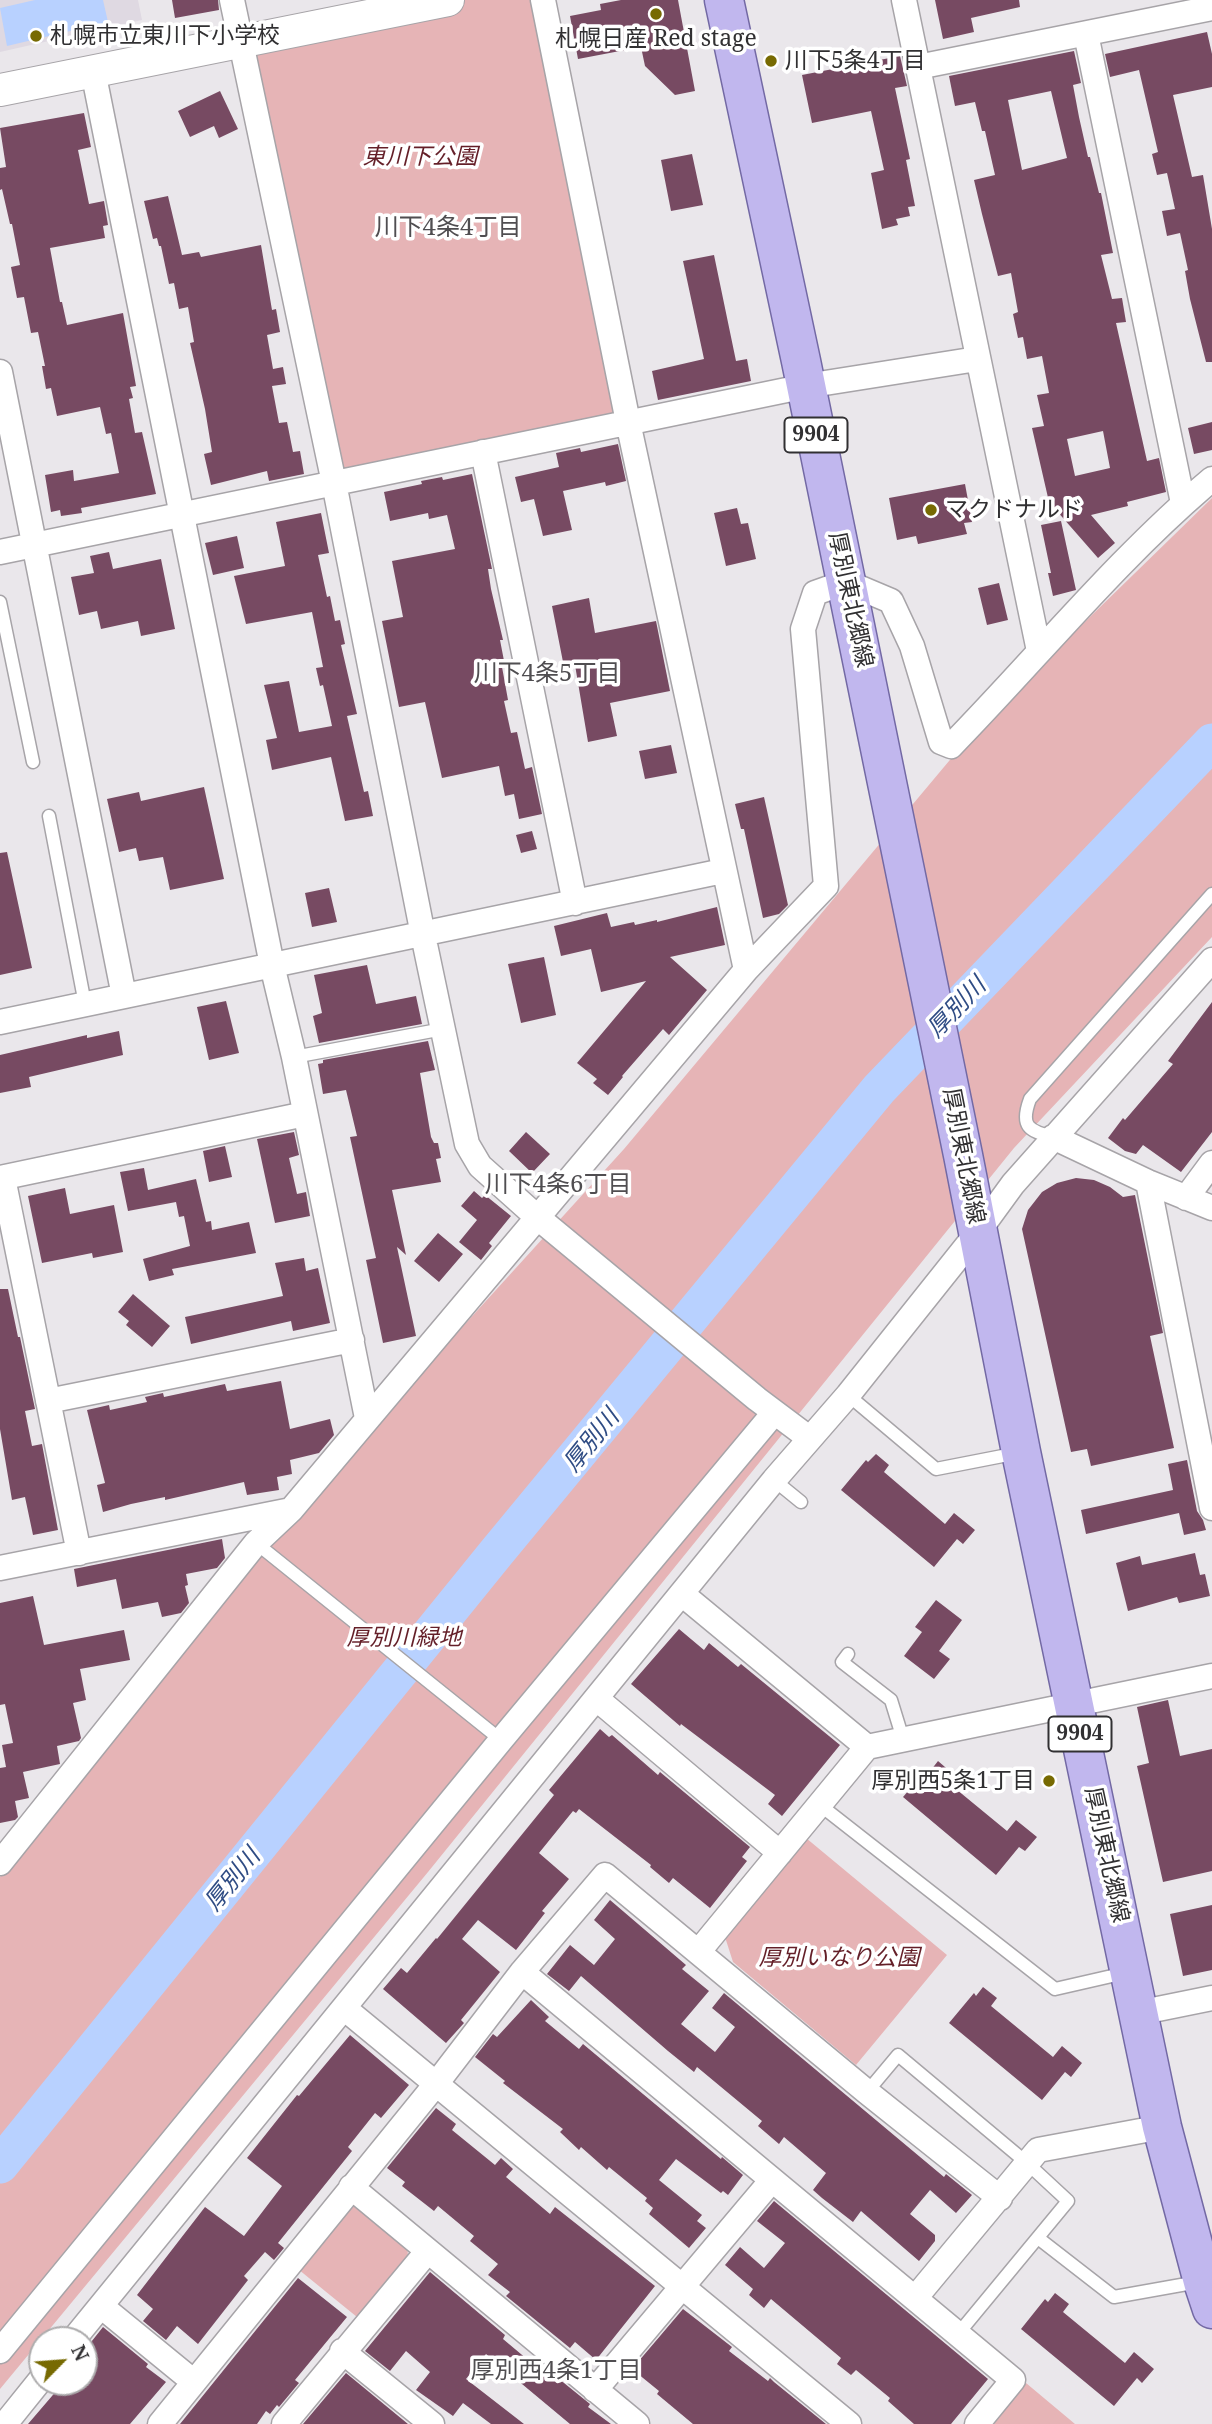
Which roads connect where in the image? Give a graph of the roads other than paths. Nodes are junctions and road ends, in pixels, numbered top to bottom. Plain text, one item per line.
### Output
1 (232, 0) edge
2 (448, 0) edge
3 (543, 0) edge
4 (724, 0) edge
5 (904, 0) edge
6 (392, 5) edge
7 (1212, 8) edge
8 (1086, 34) junction
9 (241, 43) junction
10 (918, 67) junction
11 (93, 71) junction
12 (0, 90) edge
13 (977, 359) junction
14 (0, 372) edge
15 (806, 386) junction
16 (628, 422) junction
17 (483, 452) junction
18 (1212, 479) edge
19 (334, 483) junction
20 (1182, 503) junction
21 (183, 514) junction
22 (34, 545) junction
23 (0, 552) edge
24 (846, 582) junction
25 (0, 602) edge
26 (1039, 651) junction
27 (33, 762) dead end
28 (48, 816) dead end
29 (723, 871) junction
30 (1212, 894) edge
31 (575, 903) junction
32 (423, 934) junction
33 (1212, 960) edge
34 (272, 965) junction
35 (746, 970) junction
36 (124, 996) junction
37 (85, 1004) junction
38 (0, 1022) edge
39 (443, 1029) junction
40 (294, 1057) junction
41 (304, 1114) junction
42 (1053, 1137) junction
43 (1212, 1163) edge
44 (1, 1178) edge
45 (1148, 1182) junction
46 (1186, 1198) junction
47 (1212, 1208) edge
48 (537, 1217) junction
49 (978, 1232) junction
50 (352, 1340) junction
51 (848, 1395) junction
52 (48, 1401) junction
53 (766, 1406) junction
54 (367, 1418) junction
55 (809, 1438) junction
56 (1021, 1452) junction
57 (774, 1480) junction
58 (801, 1502) dead end
59 (1212, 1508) edge
60 (291, 1510) junction
61 (256, 1543) junction
62 (79, 1553) junction
63 (0, 1569) edge
64 (682, 1594) junction
65 (848, 1654) dead end
66 (1212, 1676) edge
67 (597, 1699) junction
68 (1074, 1704) junction
69 (497, 1737) junction
70 (903, 1739) junction
71 (867, 1747) junction
72 (820, 1805) junction
73 (780, 1853) junction
74 (0, 1863) edge
75 (699, 1951) junction
76 (522, 1972) junction
77 (1129, 1972) junction
78 (1212, 1998) edge
79 (344, 2008) junction
80 (1138, 2013) junction
81 (436, 2084) junction
82 (867, 2092) junction
83 (1162, 2127) junction
84 (1027, 2163) junction
85 (772, 2180) junction
86 (351, 2187) junction
87 (1000, 2197) junction
88 (1038, 2238) junction
89 (428, 2252) junction
90 (682, 2286) junction
91 (1207, 2295) edge
92 (916, 2297) junction
93 (101, 2306) junction
94 (85, 2326) edge
95 (958, 2334) junction
96 (0, 2351) edge
97 (342, 2351) junction
98 (194, 2382) junction
99 (595, 2390) junction
100 (28, 2395) edge
101 (5, 2424) edge
102 (160, 2424) edge
103 (284, 2424) edge
104 (432, 2424) edge
105 (637, 2424) edge
106 (849, 2424) edge
107 (977, 2424) edge

1 - 9 street
2 - 6 street
3 - 16 street
4 - 15 main road, 厚別東北郷線 / 9904
5 - 10 street
6 - 9 street
7 - 8 street
8 - 10 street
8 - 20 street
9 - 11 street
9 - 19 street
10 - 13 street
11 - 12 street
11 - 21 street
13 - 15 street
13 - 26 street
14 - 22 street
15 - 16 street
15 - 24 main road, 厚別東北郷線 / 9904
16 - 17 street
16 - 29 street
17 - 19 street
17 - 31 street
18 - 20 street
19 - 21 street
19 - 32 street
20 - 26 street
21 - 22 street
21 - 34 street
22 - 23 street
22 - 36 street
24 - 26 street
24 - 35 street
24 - 49 main road, 厚別東北郷線 / 9904
25 - 27 lane
28 - 37 lane
29 - 31 street
29 - 35 street
30 - 42 lane
31 - 32 street
32 - 34 street
32 - 39 street
33 - 42 street
34 - 36 street
34 - 40 street
35 - 48 street
36 - 37 street
37 - 38 street
39 - 40 lane
39 - 48 street
40 - 41 street
41 - 44 street
41 - 50 street
42 - 45 street
42 - 49 street
43 - 46 street
44 - 52 street
45 - 46 street
45 - 59 street
46 - 47 street
48 - 53 street
48 - 54 street
49 - 51 street
49 - 56 main road, 厚別東北郷線 / 9904
50 - 52 street
50 - 54 street
51 - 55 street
51 - 56 lane
52 - 62 street
53 - 55 street
53 - 69 street
54 - 60 street
55 - 57 street
56 - 68 main road, 厚別東北郷線 / 9904
57 - 58 lane
57 - 64 street
60 - 61 street
60 - 62 street
61 - 69 lane
61 - 74 street
62 - 63 street
64 - 67 street
64 - 71 street
65 - 70 lane
66 - 68 street
67 - 73 street
67 - 79 street
68 - 70 street
68 - 77 main road, 厚別東北郷線 / 9904
69 - 96 street
70 - 71 street
71 - 72 street
72 - 73 street
72 - 77 lane
73 - 75 street
75 - 76 street
75 - 82 street
76 - 81 street
76 - 85 street
77 - 80 main road, 厚別東北郷線 / 9904
78 - 80 street
79 - 81 street
79 - 93 street
80 - 83 main road, 厚別東北郷線 / 9904
81 - 86 street
81 - 90 street
82 - 84 lane
82 - 87 street
83 - 84 street
83 - 91 main road, 厚別東北郷線 / 9904
84 - 87 street
84 - 88 lane
85 - 90 street
85 - 92 street
86 - 89 street
86 - 98 street
87 - 92 street
88 - 91 lane
88 - 95 lane
89 - 97 street
89 - 99 street
90 - 99 street
90 - 106 street
92 - 95 street
93 - 94 street
93 - 98 street
95 - 107 street
97 - 103 street
97 - 104 street
98 - 102 street
99 - 105 street
100 - 101 street

